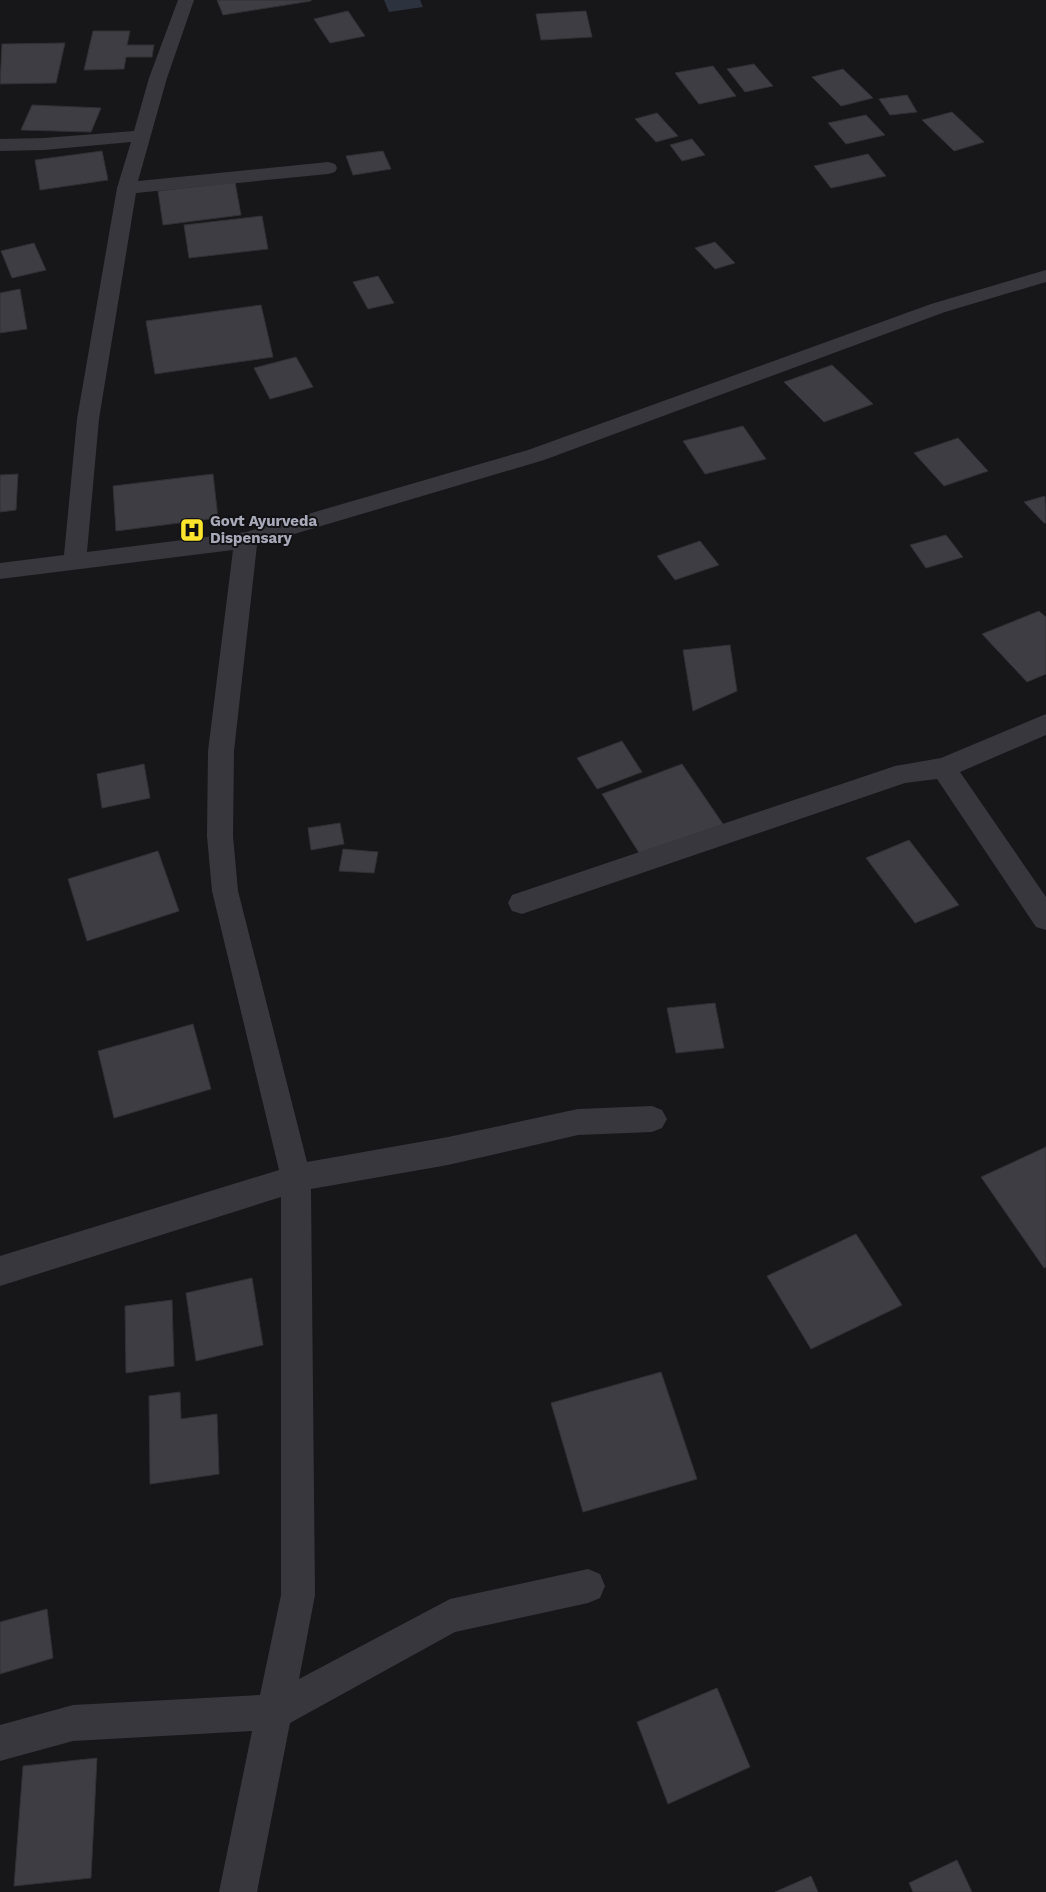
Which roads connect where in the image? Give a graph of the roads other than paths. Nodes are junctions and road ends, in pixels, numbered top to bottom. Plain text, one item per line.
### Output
1 (186, 0) edge
2 (142, 136) junction
3 (0, 145) edge
4 (328, 168) dead end
5 (127, 188) junction
6 (1046, 276) edge
7 (246, 540) junction
8 (75, 560) junction
9 (0, 571) edge
10 (1046, 724) edge
11 (944, 768) junction
12 (522, 903) dead end
13 (1046, 919) edge
14 (652, 1119) dead end
15 (296, 1178) junction
16 (0, 1271) edge
17 (588, 1586) dead end
18 (274, 1712) junction
19 (0, 1743) edge
20 (238, 1892) edge

1 - 2 street
2 - 3 street
2 - 5 street
4 - 5 street
5 - 8 street
6 - 7 street
7 - 8 street
7 - 15 street
8 - 9 street
10 - 11 street
11 - 12 street
11 - 13 street
14 - 15 street
15 - 16 street
15 - 18 street
17 - 18 street
18 - 19 street
18 - 20 street

